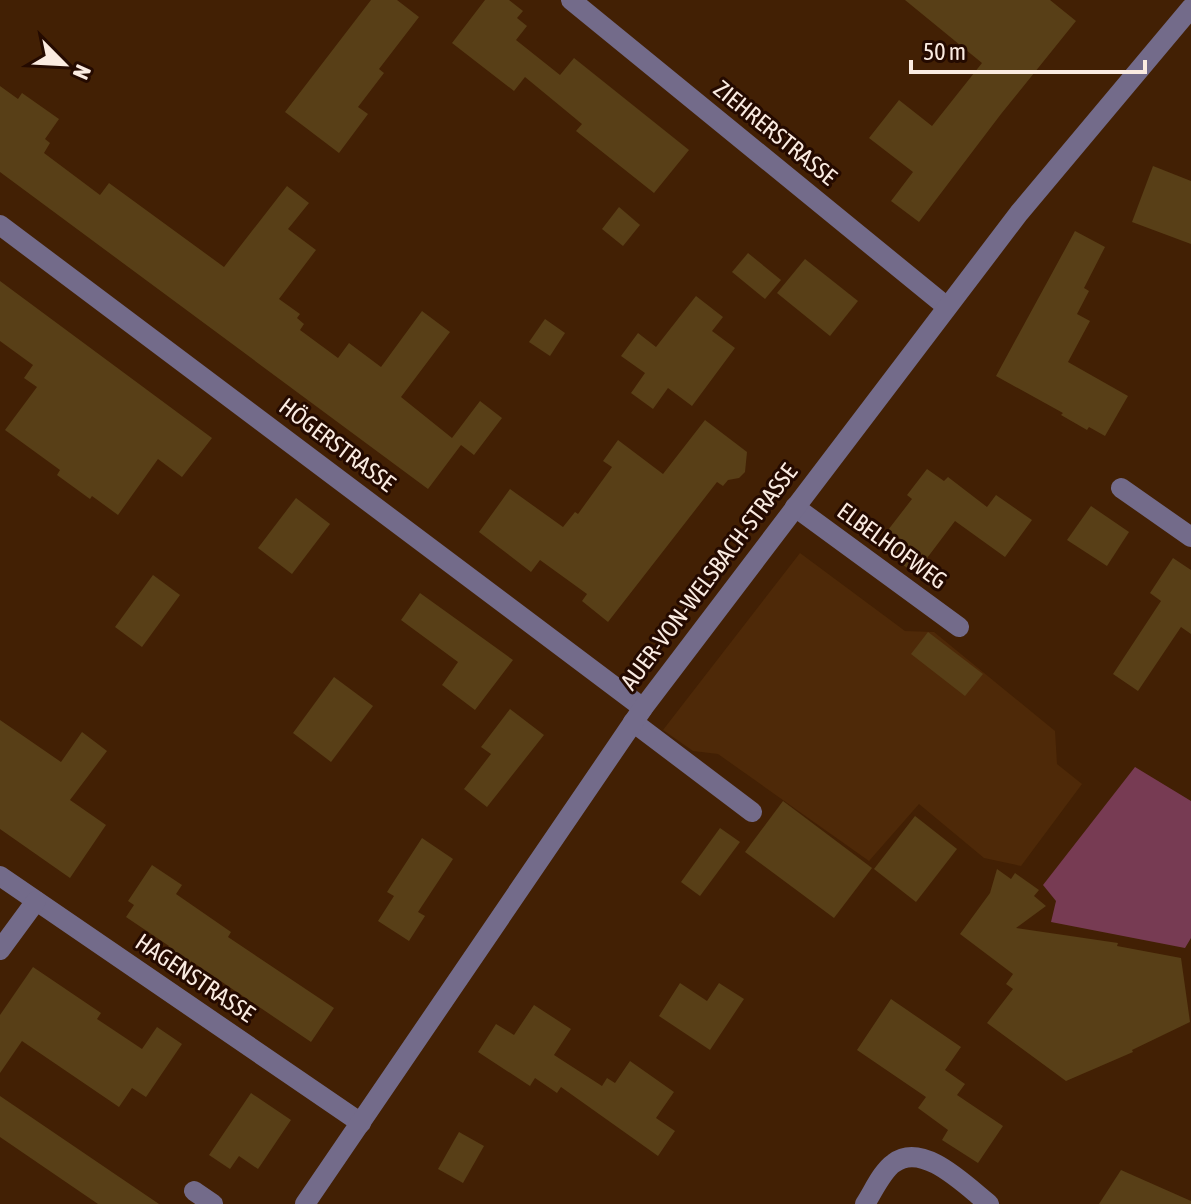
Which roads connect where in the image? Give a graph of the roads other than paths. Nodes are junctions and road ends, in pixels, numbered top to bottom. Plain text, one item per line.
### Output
1 (571, 0) edge
2 (1191, 8) edge
3 (0, 225) edge
4 (947, 307) junction
5 (1121, 488) dead end
6 (795, 507) junction
7 (1191, 537) edge
8 (959, 627) dead end
9 (638, 715) junction
10 (752, 812) dead end
11 (0, 876) edge
12 (36, 901) junction
13 (0, 950) edge
14 (361, 1123) junction
15 (194, 1191) dead end
16 (213, 1204) edge
17 (305, 1204) edge
18 (865, 1204) edge
19 (989, 1204) edge

1 - 4 street, ZIEHRERSTRASSE
2 - 4 street, AUER-VON-WELSBACH-STRASSE
3 - 9 street, HÖGERSTRASSE
4 - 6 street, AUER-VON-WELSBACH-STRASSE
5 - 7 street
6 - 8 street, ELBELHOFWEG
6 - 9 street, AUER-VON-WELSBACH-STRASSE
9 - 10 street, HÖGERSTRASSE
9 - 14 street, AUER-VON-WELSBACH-STRASSE
11 - 12 street, HAGENSTRASSE
12 - 13 street
12 - 14 street, HAGENSTRASSE
14 - 17 street, AUER-VON-WELSBACH-STRASSE
15 - 16 street
18 - 19 street

